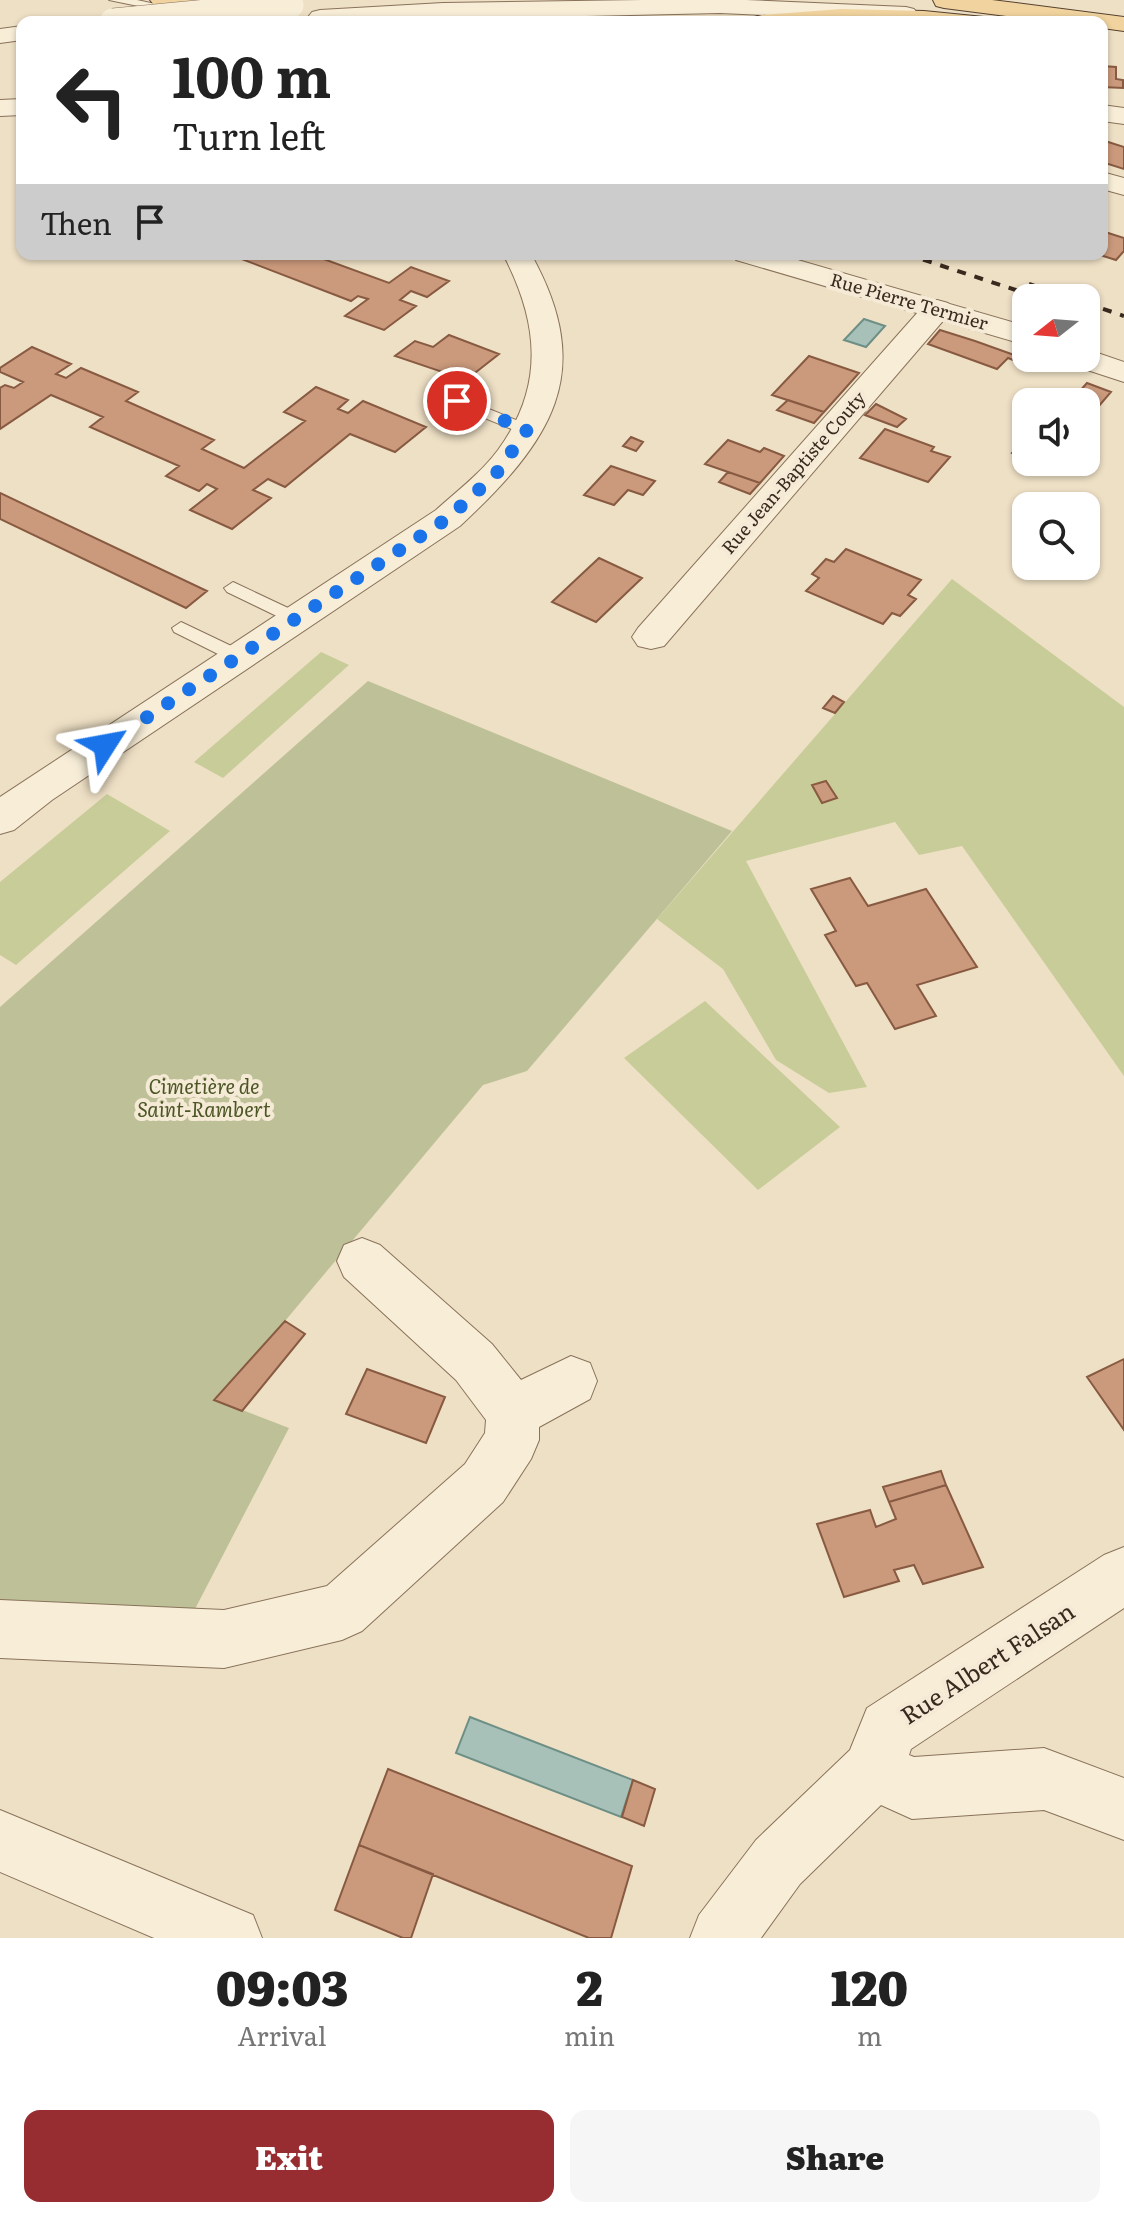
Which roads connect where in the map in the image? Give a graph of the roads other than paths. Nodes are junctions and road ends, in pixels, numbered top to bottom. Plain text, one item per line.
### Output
1 (115, 0) edge
2 (162, 0) edge
3 (400, 0) edge
4 (937, 0) edge
5 (289, 9) edge
6 (715, 9) edge
7 (194, 16) edge
8 (208, 16) edge
9 (262, 16) edge
10 (338, 16) edge
11 (914, 16) edge
12 (1062, 16) edge
13 (520, 260) edge
14 (767, 260) edge
15 (937, 309) junction
16 (1012, 332) edge
17 (1100, 364) edge
18 (1124, 373) edge
19 (457, 401) dead end
20 (527, 430) junction
21 (233, 588) dead end
22 (297, 619) junction
23 (181, 628) dead end
24 (651, 637) dead end
25 (239, 657) junction
26 (0, 819) edge
27 (362, 1261) dead end
28 (571, 1381) dead end
29 (513, 1413) junction
30 (1124, 1575) edge
31 (0, 1629) edge
32 (874, 1770) junction
33 (1124, 1809) edge
34 (0, 1841) edge
35 (230, 1938) edge
36 (722, 1938) edge

1 - 8 lane
2 - 5 main road
3 - 5 street
4 - 12 main road
5 - 7 street, bridge
5 - 9 street
6 - 10 street
6 - 11 street
13 - 20 street
14 - 15 street, Rue Pierre Termier
15 - 16 street, Rue Pierre Termier
15 - 24 street, Rue Jean-Baptiste Couty
17 - 18 street
19 - 20 lane
20 - 22 street
21 - 22 lane
22 - 25 street
23 - 25 lane
25 - 26 street
27 - 29 street
28 - 29 street
29 - 31 street
30 - 32 street, Rue Albert Falsan
32 - 33 street
32 - 36 street, Rue Albert Falsan
34 - 35 street

